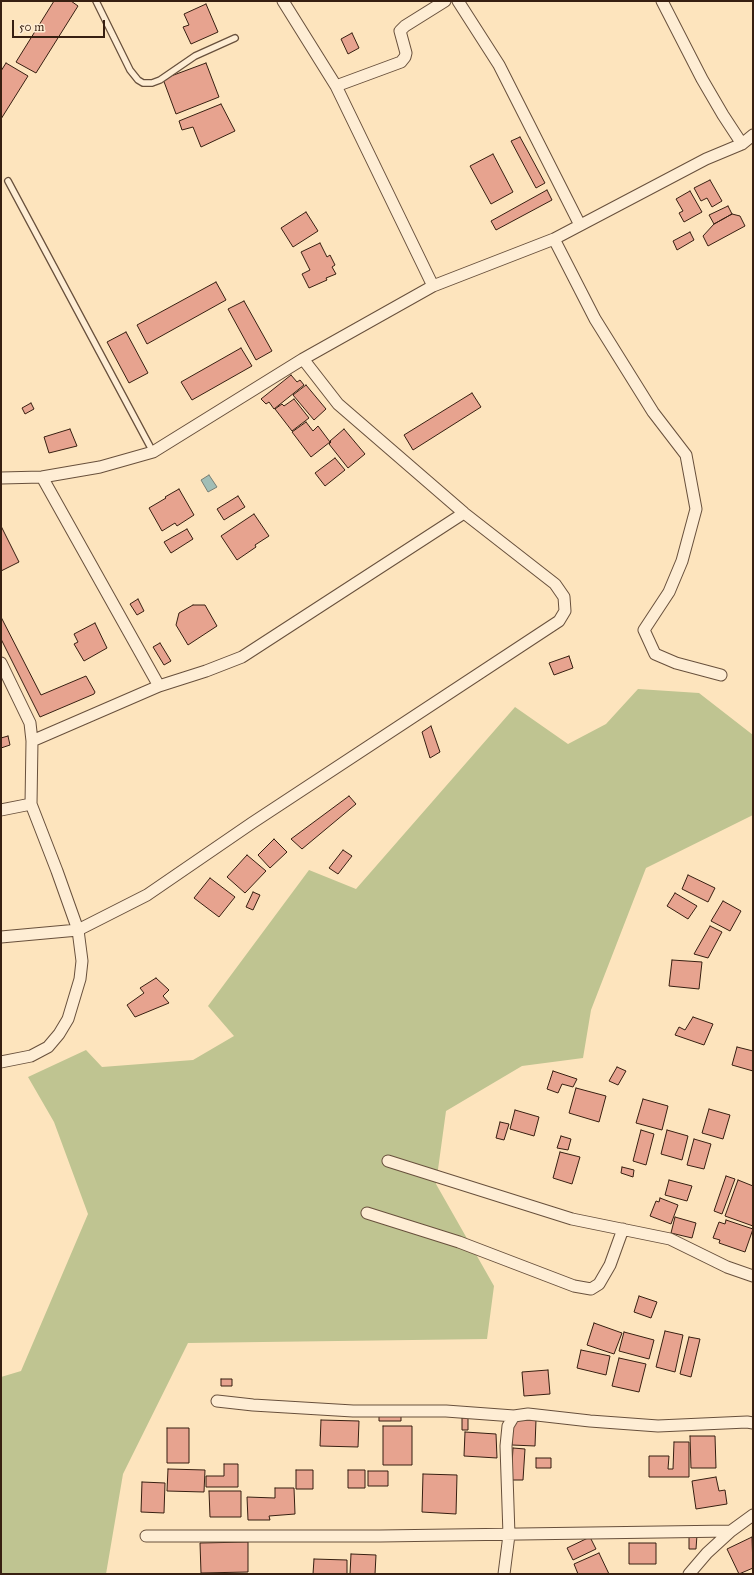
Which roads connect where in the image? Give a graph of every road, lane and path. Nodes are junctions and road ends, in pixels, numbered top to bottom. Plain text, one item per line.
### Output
1 (96, 1) edge
2 (283, 1) edge
3 (446, 1) edge
4 (458, 1) edge
5 (662, 1) edge
6 (235, 38) dead end
7 (336, 86) junction
8 (753, 135) edge
9 (742, 144) junction
10 (8, 181) dead end
11 (580, 225) junction
12 (554, 239) junction
13 (433, 286) junction
14 (303, 359) junction
15 (153, 452) junction
16 (42, 477) junction
17 (1, 478) edge
18 (464, 513) junction
19 (1, 663) edge
20 (722, 675) dead end
21 (159, 686) junction
22 (32, 741) junction
23 (31, 804) junction
24 (1, 810) edge
25 (78, 930) junction
26 (1, 937) edge
27 (1, 1062) edge
28 (388, 1161) dead end
29 (367, 1212) dead end
30 (623, 1229) junction
31 (753, 1276) edge
32 (217, 1401) dead end
33 (514, 1416) junction
34 (753, 1423) edge
35 (753, 1515) edge
36 (731, 1531) junction
37 (508, 1535) junction
38 (146, 1536) dead end
39 (504, 1574) edge
40 (689, 1574) edge

1 - 6 lane
2 - 7 street
3 - 7 street
4 - 11 street
5 - 9 street
7 - 13 street
8 - 9 street
9 - 11 street
10 - 15 lane
11 - 12 street
12 - 13 street
12 - 20 street
13 - 14 street
14 - 15 street
14 - 18 street
15 - 16 street
16 - 17 street
16 - 21 street
18 - 21 street
18 - 25 street
19 - 22 street
21 - 22 street
22 - 23 street
23 - 24 street
23 - 25 street
25 - 26 street
25 - 27 street
28 - 30 street
29 - 30 street
30 - 31 street
32 - 33 street
33 - 34 street
33 - 37 street
35 - 36 street
36 - 37 street
36 - 40 street
37 - 38 street
37 - 39 street

